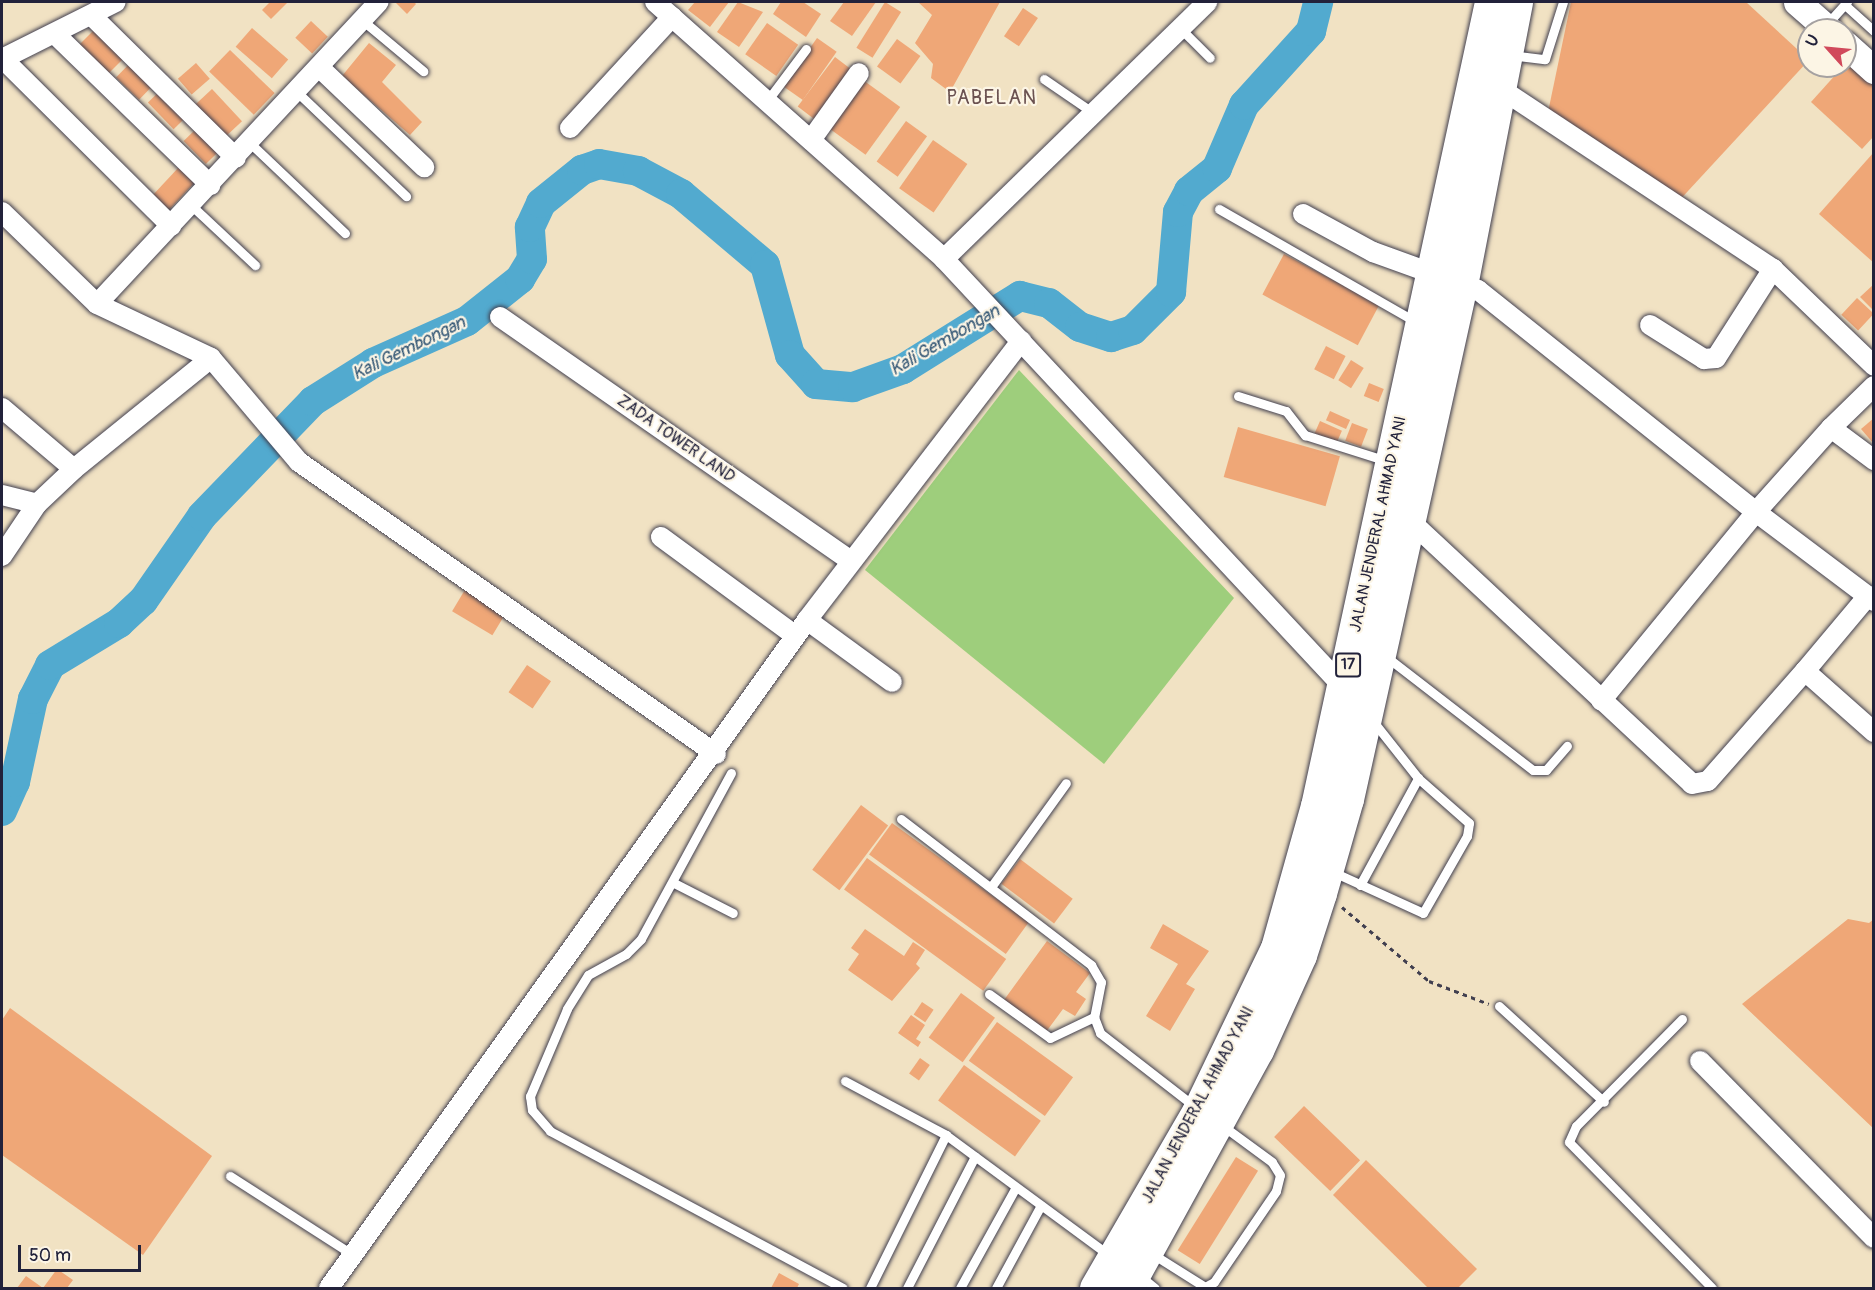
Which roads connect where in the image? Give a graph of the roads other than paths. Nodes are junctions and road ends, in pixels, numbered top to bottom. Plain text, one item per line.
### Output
1 (655, 2) edge
2 (1207, 2) edge
3 (1491, 2) edge
4 (1516, 2) edge
5 (1563, 2) edge
6 (1797, 2) edge
7 (1846, 3) edge
8 (105, 6) edge
9 (370, 8) edge
10 (672, 17) junction
11 (1815, 18) edge
12 (1835, 18) edge
13 (1180, 28) junction
14 (1874, 31) edge
15 (57, 36) junction
16 (806, 49) dead end
17 (1505, 53) junction
18 (1857, 55) edge
19 (1210, 58) dead end
20 (2, 59) edge
21 (320, 68) junction
22 (1874, 70) edge
23 (423, 71) dead end
24 (859, 73) dead end
25 (1044, 79) dead end
26 (297, 92) junction
27 (1487, 98) junction
28 (767, 101) junction
29 (1092, 112) junction
30 (570, 128) dead end
31 (811, 140) junction
32 (250, 143) junction
33 (236, 158) junction
34 (424, 167) dead end
35 (210, 185) junction
36 (406, 196) dead end
37 (191, 204) junction
38 (1219, 209) dead end
39 (2, 212) edge
40 (1303, 214) dead end
41 (171, 226) junction
42 (345, 233) dead end
43 (944, 259) junction
44 (255, 265) dead end
45 (1773, 269) junction
46 (1447, 277) junction
47 (97, 304) junction
48 (500, 317) dead end
49 (1421, 325) junction
50 (1650, 325) dead end
51 (1015, 334) junction
52 (211, 358) junction
53 (1874, 366) edge
54 (1874, 386) edge
55 (1238, 396) dead end
56 (2, 408) edge
57 (1831, 428) junction
58 (1874, 460) edge
59 (1392, 462) junction
60 (74, 469) junction
61 (2, 495) edge
62 (37, 504) junction
63 (1756, 512) junction
64 (1406, 517) junction
65 (661, 537) dead end
66 (2, 556) edge
67 (851, 561) junction
68 (1871, 598) edge
69 (802, 628) junction
70 (1378, 650) junction
71 (1805, 671) junction
72 (892, 682) dead end
73 (1343, 687) junction
74 (1600, 701) junction
75 (1365, 711) junction
76 (1874, 732) edge
77 (1567, 746) dead end
78 (716, 754) junction
79 (730, 773) dead end
80 (1418, 778) junction
81 (1066, 783) dead end
82 (901, 819) dead end
83 (1317, 874) junction
84 (674, 883) junction
85 (1360, 885) junction
86 (991, 887) junction
87 (733, 913) dead end
88 (989, 994) dead end
89 (1499, 1006) road end
90 (1094, 1017) junction
91 (1682, 1019) dead end
92 (1700, 1061) dead end
93 (845, 1081) dead end
94 (1604, 1102) junction
95 (1209, 1116) junction
96 (946, 1135) junction
97 (975, 1156) junction
98 (230, 1176) dead end
99 (1016, 1186) junction
100 (1041, 1205) junction
101 (1874, 1238) edge
102 (353, 1254) junction
103 (1136, 1272) edge
104 (329, 1288) edge
105 (843, 1288) edge
106 (870, 1288) edge
107 (907, 1288) edge
108 (960, 1288) edge
109 (996, 1288) edge
110 (1096, 1288) edge
111 (1712, 1288) edge

1 - 10 street
2 - 13 street
3 - 27 highway, JALAN JENDERAL AHMAD YANI / 17
4 - 17 highway, JALAN JENDERAL AHMAD YANI / 17
5 - 17 lane
6 - 11 street
7 - 12 lane
7 - 14 lane
8 - 15 street
8 - 33 street
9 - 21 street
9 - 23 lane
10 - 28 street
10 - 30 street
13 - 19 lane
13 - 29 street
15 - 20 street
15 - 35 street
16 - 28 lane
17 - 27 highway, JALAN JENDERAL AHMAD YANI / 17
18 - 22 street
20 - 41 street
21 - 26 street
21 - 34 street
24 - 31 street
25 - 29 lane
26 - 32 street
26 - 36 lane
27 - 45 street
27 - 46 highway, JALAN JENDERAL AHMAD YANI / 17
28 - 31 street
29 - 43 street
31 - 43 street
32 - 33 street
32 - 42 lane
33 - 35 street
35 - 37 street
37 - 41 street
37 - 44 lane
38 - 49 lane
39 - 47 street
40 - 46 street
41 - 47 street
43 - 51 street
45 - 50 street
45 - 53 street
46 - 49 highway, JALAN JENDERAL AHMAD YANI / 17
46 - 63 street
46 - 64 highway, JALAN JENDERAL AHMAD YANI / 17
47 - 52 street
48 - 67 street, ZADA TOWER LAND
49 - 59 highway, JALAN JENDERAL AHMAD YANI / 17
51 - 67 street
51 - 73 street
52 - 60 street
52 - 78 street
54 - 57 street
55 - 59 lane
56 - 60 street
57 - 58 street
57 - 63 street
59 - 73 highway, JALAN JENDERAL AHMAD YANI / 17
60 - 62 street
61 - 62 street
62 - 66 street
63 - 68 street
63 - 74 street
64 - 70 highway, JALAN JENDERAL AHMAD YANI / 17
64 - 74 street
65 - 69 street
67 - 69 street
68 - 71 street
69 - 72 street
69 - 78 street
70 - 75 highway, JALAN JENDERAL AHMAD YANI / 17
70 - 77 lane
71 - 74 street
71 - 76 street
73 - 75 street
73 - 83 highway, JALAN JENDERAL AHMAD YANI / 17
75 - 80 lane
75 - 83 highway, JALAN JENDERAL AHMAD YANI / 17
78 - 102 street
79 - 84 lane
80 - 85 lane
80 - 85 lane
81 - 86 lane
82 - 86 lane
83 - 85 lane
83 - 95 highway, JALAN JENDERAL AHMAD YANI / 17
84 - 87 lane
84 - 105 lane
86 - 90 lane
88 - 90 lane
89 - 94 lane
90 - 95 lane
91 - 94 lane
92 - 101 street
93 - 96 lane
94 - 111 lane
95 - 103 highway, JALAN JENDERAL AHMAD YANI / 17
95 - 103 lane
96 - 97 lane
96 - 106 lane
97 - 99 lane
97 - 107 lane
98 - 102 lane
99 - 100 lane
99 - 108 lane
100 - 103 lane
100 - 109 lane
102 - 104 street
103 - 110 highway, JALAN JENDERAL AHMAD YANI / 17

